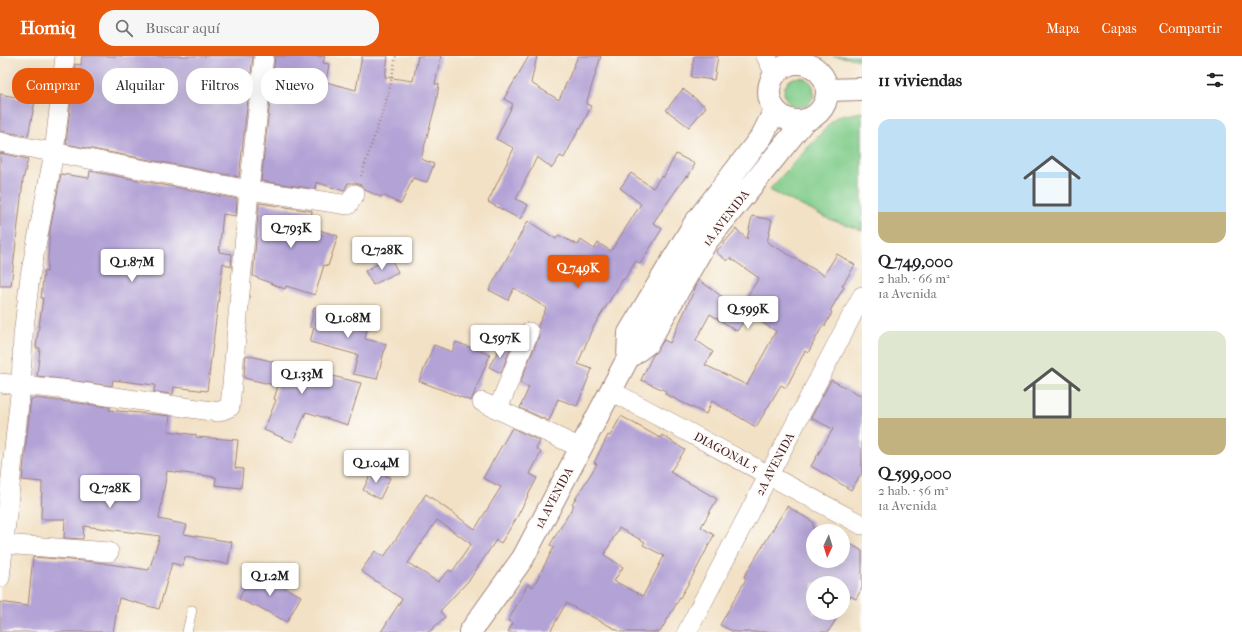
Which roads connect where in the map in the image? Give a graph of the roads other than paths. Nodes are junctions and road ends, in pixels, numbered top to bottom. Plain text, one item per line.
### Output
1 (65, 56) edge
2 (264, 56) edge
3 (795, 60) edge
4 (771, 65) edge
5 (827, 90) junction
6 (862, 90) edge
7 (775, 110) junction
8 (805, 120) junction
9 (0, 142) edge
10 (54, 154) junction
11 (249, 190) junction
12 (356, 194) road end
13 (862, 296) edge
14 (529, 332) dead end
15 (628, 358) junction
16 (0, 383) edge
17 (21, 385) junction
18 (610, 391) junction
19 (581, 448) junction
20 (769, 475) junction
21 (862, 524) edge
22 (4, 544) junction
23 (109, 552) dead end
24 (0, 578) edge
25 (192, 610) dead end
26 (187, 632) edge
27 (470, 632) edge
28 (687, 632) edge

1 - 10 street
2 - 11 street
3 - 4 main road
3 - 5 main road
4 - 7 main road
5 - 6 main road
5 - 8 main road
7 - 8 main road
7 - 15 main road, 1A AVENIDA
8 - 15 main road, 1A AVENIDA
9 - 10 street
10 - 11 street
10 - 17 street
11 - 12 street
11 - 17 street
13 - 20 street, 2A AVENIDA
14 - 19 street
15 - 18 main road, 1A AVENIDA
16 - 17 street
17 - 22 street
18 - 19 main road, 1A AVENIDA
18 - 20 street, DIAGONAL 5
19 - 27 main road, 1A AVENIDA
20 - 21 street, DIAGONAL 5
20 - 28 street, 2A AVENIDA
22 - 23 street
22 - 24 street
25 - 26 lane

